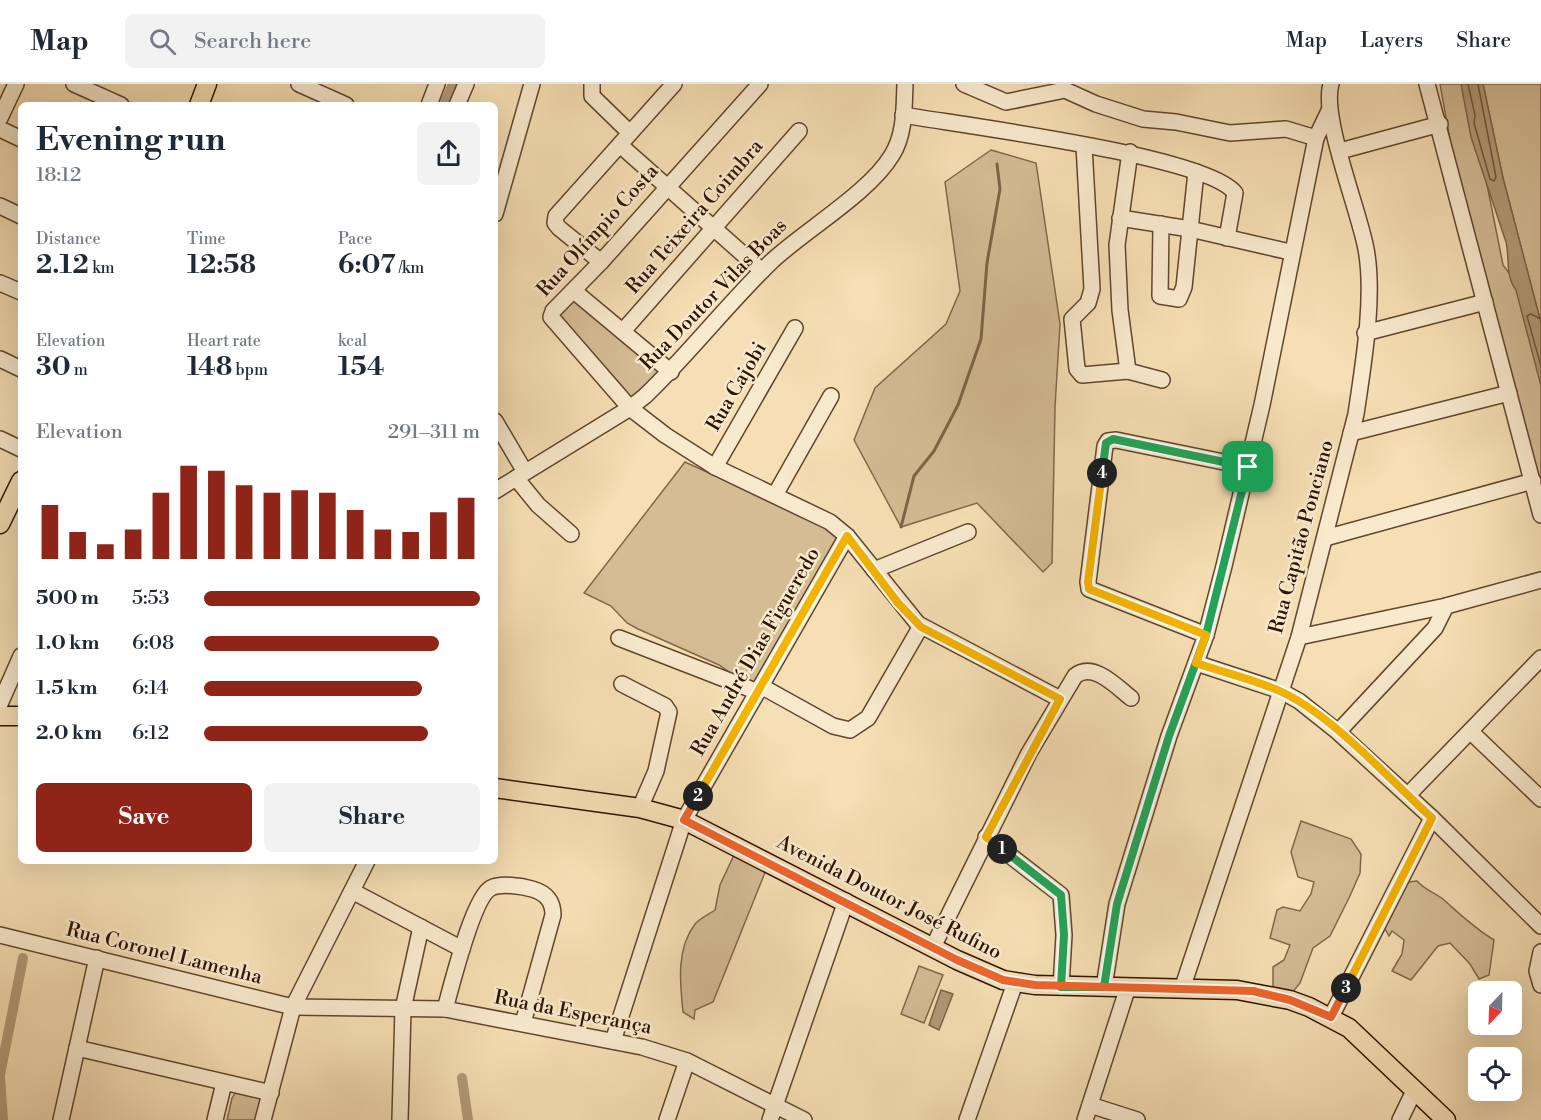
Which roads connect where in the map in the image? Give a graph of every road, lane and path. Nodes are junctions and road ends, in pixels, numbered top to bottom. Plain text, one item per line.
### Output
1 (16, 84) edge
2 (74, 84) edge
3 (207, 84) edge
4 (299, 84) edge
5 (437, 84) edge
6 (532, 84) edge
7 (674, 84) edge
8 (760, 84) edge
9 (905, 84) edge
10 (964, 84) edge
11 (1331, 84) edge
12 (1427, 84) edge
13 (462, 86) edge
14 (592, 90) edge
15 (113, 102) edge
16 (200, 102) edge
17 (339, 102) edge
18 (430, 102) edge
19 (458, 102) edge
20 (1329, 111) junction
21 (903, 115) junction
22 (0, 118) edge
23 (1440, 124) junction
24 (0, 129) edge
25 (798, 131) dead end
26 (18, 137) edge
27 (1316, 138) junction
28 (625, 139) junction
29 (1084, 146) junction
30 (1340, 151) junction
31 (1130, 152) junction
32 (1196, 172) junction
33 (666, 186) junction
34 (498, 203) edge
35 (0, 206) edge
36 (18, 215) edge
37 (1120, 218) junction
38 (1161, 224) junction
39 (715, 229) junction
40 (1190, 229) junction
41 (1227, 238) junction
42 (1290, 252) junction
43 (601, 262) junction
44 (762, 271) junction
45 (0, 283) edge
46 (18, 291) edge
47 (574, 291) junction
48 (1485, 302) junction
49 (795, 328) dead end
50 (623, 331) junction
51 (1365, 333) junction
52 (0, 359) edge
53 (18, 368) edge
54 (1128, 371) junction
55 (671, 372) junction
56 (1162, 380) dead end
57 (1509, 393) junction
58 (831, 396) dead end
59 (630, 408) junction
60 (498, 427) edge
61 (1351, 433) junction
62 (0, 440) edge
63 (18, 448) edge
64 (715, 467) junction
65 (1248, 467) junction
66 (520, 475) junction
67 (1533, 481) junction
68 (18, 487) edge
69 (498, 489) edge
70 (775, 495) junction
71 (1541, 514) edge
72 (1, 519) edge
73 (968, 532) dead end
74 (571, 534) dead end
75 (847, 536) junction
76 (1325, 538) junction
77 (874, 570) junction
78 (1541, 580) edge
79 (1446, 606) junction
80 (921, 627) junction
81 (1206, 635) junction
82 (1299, 637) junction
83 (619, 638) dead end
84 (1541, 658) edge
85 (18, 663) edge
86 (1196, 663) junction
87 (622, 684) dead end
88 (760, 689) junction
89 (1281, 691) junction
90 (1131, 698) dead end
91 (1060, 699) junction
92 (0, 704) edge
93 (0, 716) edge
94 (18, 716) edge
95 (1338, 732) junction
96 (1471, 732) junction
97 (498, 788) edge
98 (1408, 795) junction
99 (1541, 799) edge
100 (640, 808) junction
101 (1432, 818) junction
102 (684, 820) junction
103 (986, 837) junction
104 (366, 864) edge
105 (352, 891) junction
106 (846, 901) junction
107 (1541, 926) edge
108 (421, 927) junction
109 (0, 935) edge
110 (933, 947) junction
111 (462, 949) junction
112 (1541, 952) edge
113 (97, 958) junction
114 (1014, 983) junction
115 (1541, 985) edge
116 (1061, 987) junction
117 (1104, 987) junction
118 (1128, 987) junction
119 (1182, 989) junction
120 (293, 1007) junction
121 (318, 1008) joint
122 (403, 1009) junction
123 (446, 1009) junction
124 (1331, 1017) junction
125 (523, 1023) junction
126 (612, 1041) junction
127 (77, 1048) junction
128 (687, 1061) junction
129 (224, 1083) junction
130 (1415, 1089) junction
131 (271, 1093) junction
132 (1090, 1105) junction
133 (773, 1113) edge
134 (60, 1120) edge
135 (215, 1120) edge
136 (263, 1120) edge
137 (400, 1120) edge
138 (667, 1120) edge
139 (804, 1120) edge
140 (967, 1120) edge
141 (1085, 1120) edge
142 (1137, 1120) edge
143 (1400, 1120) edge
144 (1446, 1120) edge

1 - 22 street
2 - 15 street
3 - 16 main road
4 - 17 street
5 - 18 street
6 - 34 street
7 - 28 street
8 - 33 street, Rua Olímpio Costa
9 - 21 street, Rua Doutor Vilas Boas
10 - 27 street
11 - 20 street, Rua Capitão Ponciano
12 - 23 street
13 - 19 street
14 - 28 street
20 - 27 street
20 - 30 street, Rua Capitão Ponciano
21 - 29 street
21 - 44 street, Rua Doutor Vilas Boas
23 - 30 street
23 - 48 street
24 - 26 street
25 - 39 street, Rua Teixeira Coimbra
27 - 42 street
28 - 33 street
28 - 43 street
29 - 31 street
29 - 54 street
30 - 51 street, Rua Capitão Ponciano
31 - 32 street
31 - 37 street
32 - 40 street
32 - 41 street
33 - 39 street
33 - 43 street, Rua Olímpio Costa
35 - 36 street
37 - 38 street
37 - 54 street
38 - 40 street
38 - 40 street
39 - 44 street
39 - 50 street, Rua Teixeira Coimbra
40 - 41 street
41 - 42 street
42 - 65 street
43 - 47 street, Rua Olímpio Costa
44 - 55 street, Rua Doutor Vilas Boas
45 - 46 street
47 - 50 street
47 - 59 street, Rua Olímpio Costa
48 - 51 street
48 - 57 street
49 - 64 street, Rua Cajobi
50 - 55 street
51 - 61 street, Rua Capitão Ponciano
52 - 53 street
54 - 56 street
55 - 59 street, Rua Doutor Vilas Boas
57 - 61 street
57 - 67 street
58 - 70 street
59 - 64 street
59 - 66 street, Rua Doutor Vilas Boas
60 - 66 street
61 - 76 street, Rua Capitão Ponciano
62 - 63 street
64 - 70 street
65 - 81 street
65 - 81 street
66 - 69 street, Rua Doutor Vilas Boas
66 - 74 street
67 - 71 street
67 - 76 street
68 - 72 main road
70 - 75 street
73 - 77 street
75 - 77 street
75 - 88 street, Rua André Dias Figueredo
76 - 82 street, Rua Capitão Ponciano
77 - 80 street
78 - 79 street
79 - 82 street
79 - 95 street
80 - 88 street
80 - 91 street
81 - 86 street
82 - 89 street, Rua Capitão Ponciano
83 - 88 street
84 - 96 street
85 - 92 street
86 - 89 street
86 - 117 street
87 - 100 street
88 - 102 street, Rua André Dias Figueredo
89 - 95 street
89 - 119 street, Rua Capitão Ponciano
90 - 91 street
91 - 103 street
93 - 94 main road
95 - 98 street
96 - 98 street
96 - 99 street
97 - 100 main road, Avenida Doutor José Rufino
98 - 101 street
100 - 102 main road, Avenida Doutor José Rufino
101 - 107 street
101 - 124 street
102 - 106 main road, Avenida Doutor José Rufino
102 - 126 street, Rua André Dias Figueredo
103 - 110 street
103 - 116 street
104 - 105 street
105 - 108 street
105 - 120 street
106 - 110 main road, Avenida Doutor José Rufino
106 - 133 street
108 - 111 street
108 - 122 street
109 - 113 street, Rua Coronel Lamenha
110 - 114 main road, Avenida Doutor José Rufino
111 - 123 street
111 - 125 street
112 - 115 street
113 - 120 street, Rua Coronel Lamenha
113 - 127 street
114 - 116 main road, Avenida Doutor José Rufino
114 - 140 street
116 - 117 main road, Avenida Doutor José Rufino
117 - 118 main road, Avenida Doutor José Rufino
118 - 119 main road, Avenida Doutor José Rufino
118 - 132 street
119 - 124 main road, Avenida Doutor José Rufino
120 - 121 street, Rua Coronel Lamenha
120 - 131 street
121 - 122 street, Rua da Esperança
122 - 123 street, Rua da Esperança
122 - 137 street
123 - 125 street, Rua da Esperança
124 - 130 main road, Avenida Doutor José Rufino
125 - 126 street, Rua da Esperança
126 - 128 street, Rua da Esperança
127 - 129 street
127 - 134 street
128 - 133 street, Rua da Esperança
128 - 138 street
129 - 131 street
129 - 135 street
130 - 143 street
130 - 144 main road, Avenida Doutor José Rufino
131 - 136 street
132 - 141 street
132 - 142 street
133 - 139 street, Rua da Esperança

